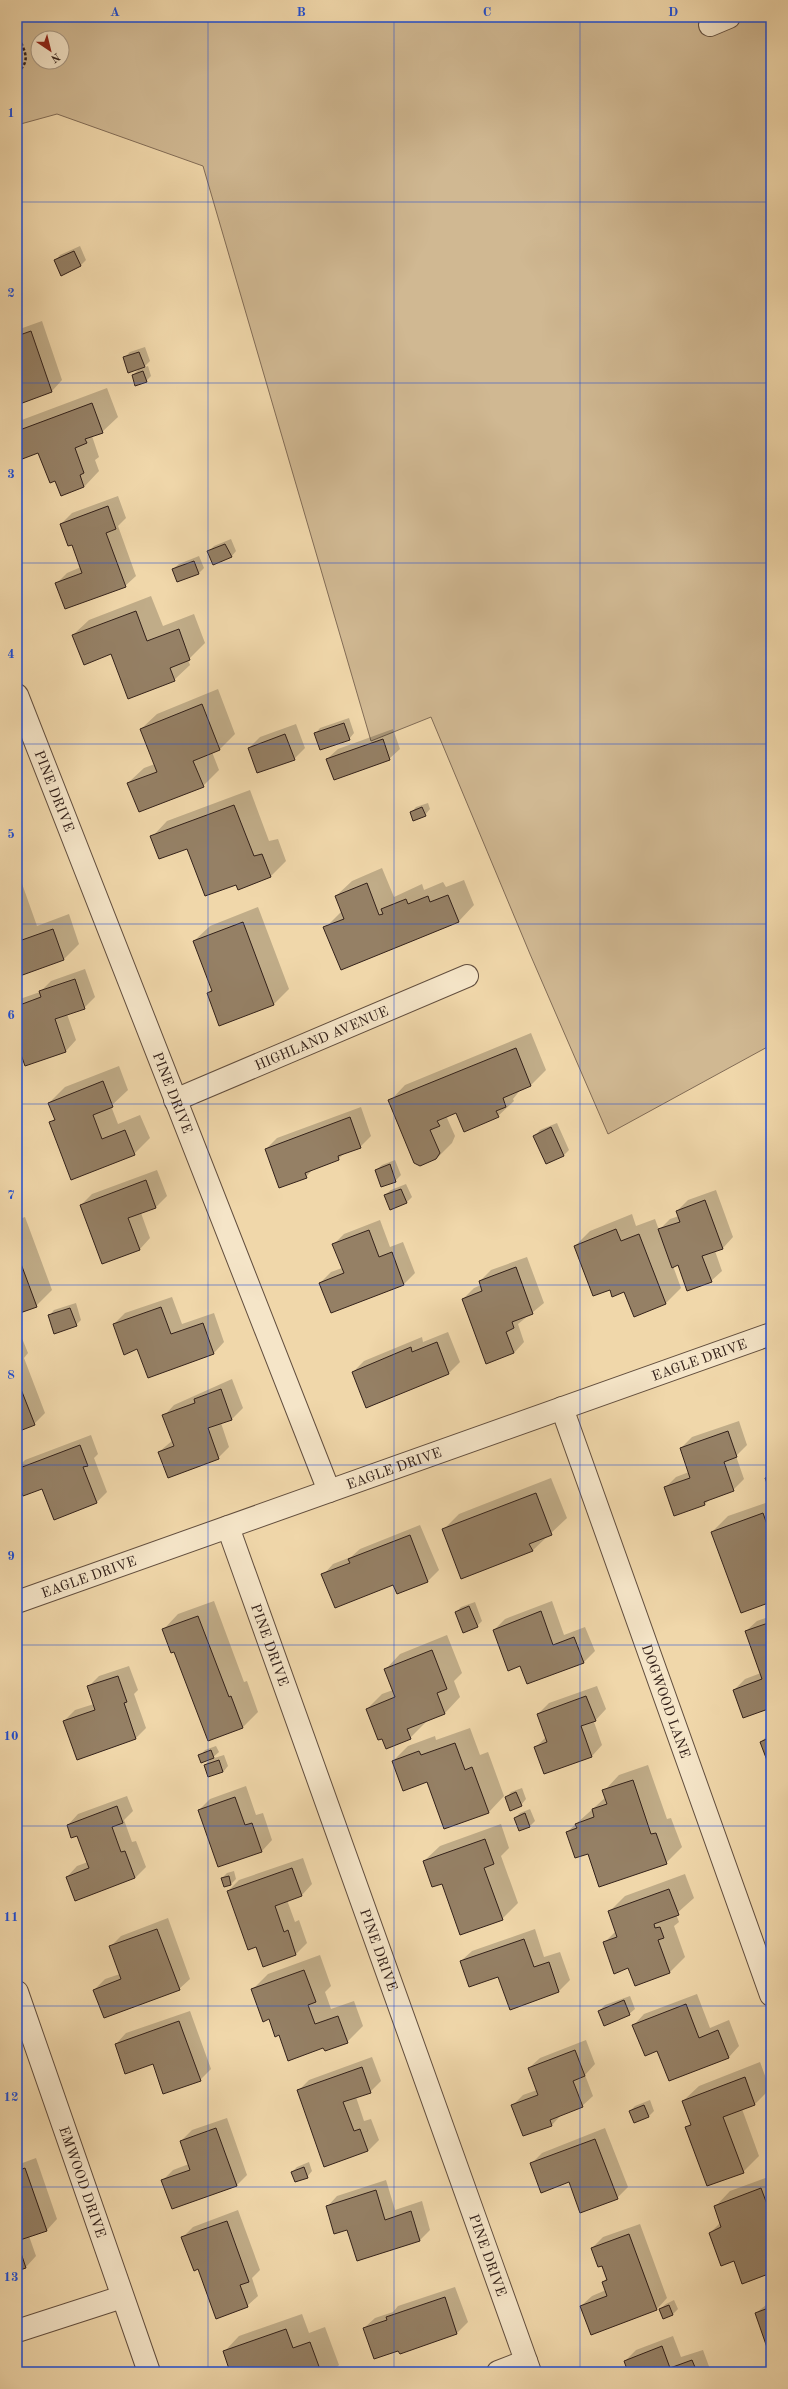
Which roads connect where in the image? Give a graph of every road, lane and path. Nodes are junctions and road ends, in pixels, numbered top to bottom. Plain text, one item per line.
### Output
1 (17, 34) edge
2 (17, 72) edge
3 (17, 695) edge
4 (467, 976) dead end
5 (175, 1100) junction
6 (771, 1334) edge
7 (562, 1408) junction
8 (329, 1491) junction
9 (228, 1527) junction
10 (17, 1602) edge
11 (17, 1992) edge
12 (771, 1995) edge
13 (122, 2297) junction
14 (17, 2331) edge
15 (528, 2367) edge
16 (149, 2372) edge
17 (498, 2372) edge

1 - 2 path
3 - 5 street, PINE DRIVE
4 - 5 street, HIGHLAND AVENUE
5 - 8 street, PINE DRIVE
6 - 7 street, EAGLE DRIVE
7 - 8 street, EAGLE DRIVE
7 - 12 street, DOGWOOD LANE
8 - 9 street, EAGLE DRIVE
9 - 10 street, EAGLE DRIVE
9 - 15 street, PINE DRIVE
11 - 13 street, EMWOOD DRIVE
13 - 14 street
13 - 16 street, EMWOOD DRIVE
15 - 17 street

